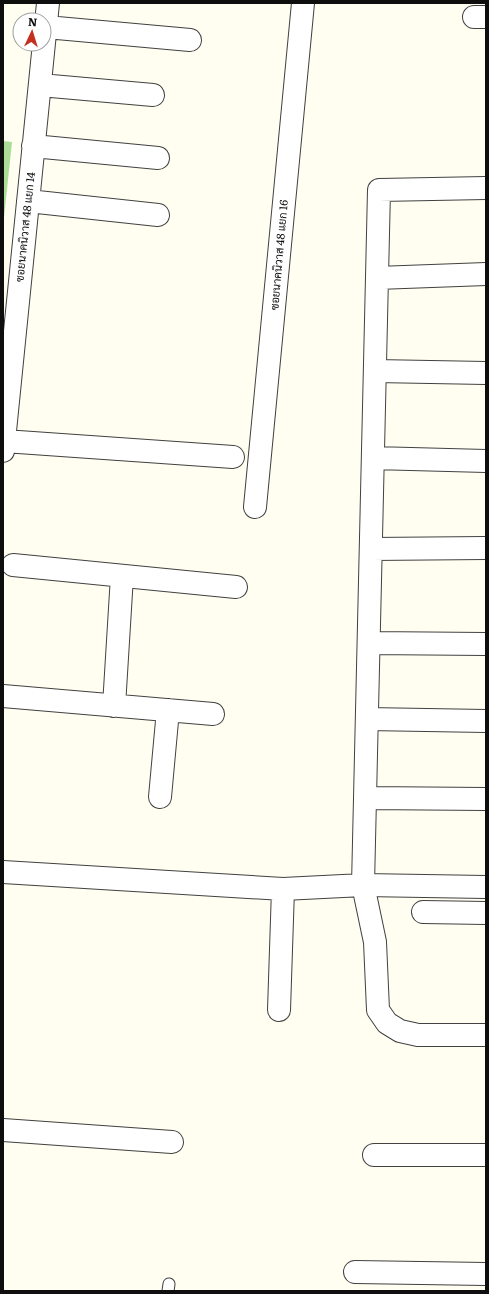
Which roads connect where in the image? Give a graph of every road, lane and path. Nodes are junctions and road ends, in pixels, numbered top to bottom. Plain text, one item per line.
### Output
1 (303, 3) edge
2 (52, 28) edge
3 (190, 40) dead end
4 (43, 52) edge
5 (40, 85) junction
6 (153, 95) dead end
7 (34, 146) junction
8 (158, 158) dead end
9 (486, 188) edge
10 (28, 201) junction
11 (158, 215) dead end
12 (486, 274) edge
13 (377, 278) junction
14 (375, 371) junction
15 (486, 374) edge
16 (4, 446) edge
17 (233, 457) dead end
18 (373, 458) junction
19 (486, 461) edge
20 (255, 506) dead end
21 (486, 548) edge
22 (371, 549) junction
23 (13, 566) dead end
24 (122, 576) junction
25 (236, 587) dead end
26 (369, 643) junction
27 (486, 644) edge
28 (3, 696) edge
29 (114, 706) junction
30 (168, 710) junction
31 (213, 714) dead end
32 (367, 719) junction
33 (486, 721) edge
34 (160, 798) dead end
35 (366, 798) junction
36 (486, 799) edge
37 (3, 872) edge
38 (364, 885) junction
39 (486, 887) edge
40 (283, 889) junction
41 (423, 912) dead end
42 (486, 913) edge
43 (279, 1010) dead end
44 (486, 1036) edge
45 (3, 1130) edge
46 (172, 1142) dead end
47 (374, 1155) dead end
48 (486, 1155) edge
49 (355, 1272) dead end
50 (486, 1274) edge

1 - 20 street, ซอยนาคนิวาส 48 แยก 16
2 - 3 street
4 - 5 street, ซอยนาคนิวาส 48 แยก 14
5 - 6 street
5 - 7 street, ซอยนาคนิวาส 48 แยก 14
7 - 8 street
7 - 10 street, ซอยนาคนิวาส 48 แยก 14
9 - 13 street
10 - 11 street
10 - 16 street, ซอยนาคนิวาส 48 แยก 14
12 - 13 street
13 - 14 street
14 - 15 street
14 - 18 street
16 - 17 street
18 - 19 street
18 - 22 street
21 - 22 street
22 - 26 street
23 - 24 street
24 - 25 street
24 - 29 street
26 - 27 street
26 - 32 street
28 - 29 street
29 - 30 street
30 - 31 street
30 - 34 street
32 - 33 street
32 - 35 street
35 - 36 street
35 - 38 street
37 - 40 street
38 - 39 street
38 - 40 street
38 - 44 street
40 - 43 street
41 - 42 street
45 - 46 street
47 - 48 street
49 - 50 street

